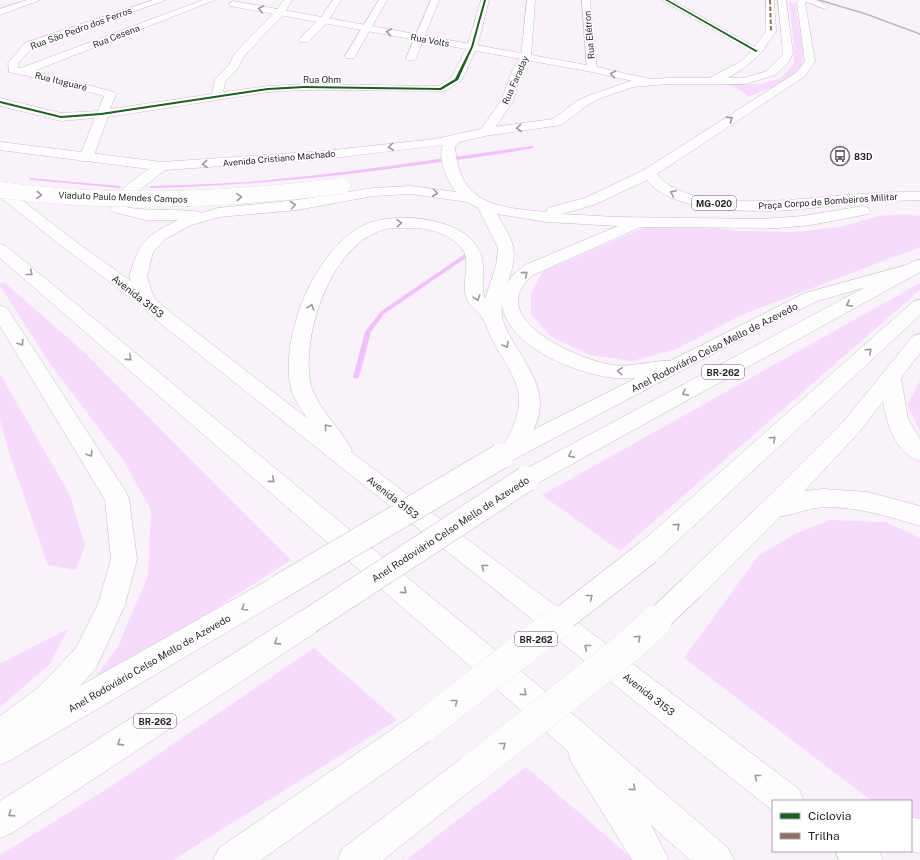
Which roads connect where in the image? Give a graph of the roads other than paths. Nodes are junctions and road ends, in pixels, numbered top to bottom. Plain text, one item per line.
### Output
1 (36, 0) edge
2 (162, 0) edge
3 (288, 0) edge
4 (337, 0) edge
5 (383, 0) edge
6 (435, 0) edge
7 (485, 0) edge
8 (532, 0) edge
9 (586, 0) edge
10 (666, 0) edge
11 (770, 0) edge
12 (782, 0) edge
13 (222, 1) edge
14 (804, 1) edge
15 (825, 6) dead end
16 (0, 12) edge
17 (280, 13) junction
18 (324, 21) junction
19 (366, 28) junction
20 (420, 38) junction
21 (304, 40) dead end
22 (472, 47) junction
23 (757, 51) junction
24 (350, 56) dead end
25 (526, 57) junction
26 (411, 58) dead end
27 (744, 64) junction
28 (592, 69) junction
29 (17, 71) junction
30 (667, 81) junction
31 (711, 81) junction
32 (745, 81) junction
33 (651, 82) junction
34 (728, 92) dead end
35 (217, 97) junction
36 (0, 102) edge
37 (101, 114) junction
38 (485, 132) junction
39 (454, 138) junction
40 (0, 146) edge
41 (86, 158) junction
42 (162, 166) junction
43 (649, 173) junction
44 (452, 176) junction
45 (0, 190) edge
46 (920, 196) edge
47 (477, 201) junction
48 (920, 209) edge
49 (218, 214) junction
50 (524, 214) junction
51 (641, 222) junction
52 (0, 248) edge
53 (919, 266) edge
54 (146, 300) junction
55 (920, 305) edge
56 (0, 311) edge
57 (493, 318) junction
58 (920, 340) edge
59 (673, 367) junction
60 (892, 378) junction
61 (507, 452) junction
62 (920, 453) edge
63 (346, 460) junction
64 (773, 508) junction
65 (920, 516) edge
66 (569, 731) junction
67 (0, 735) edge
68 (0, 749) edge
69 (786, 800) edge
70 (0, 821) edge
71 (854, 852) edge
72 (231, 860) edge
73 (355, 860) edge
74 (651, 860) edge
75 (716, 860) edge
76 (865, 860) edge

1 - 16 main road
2 - 29 main road, Rua São Pedro dos Ferros
3 - 17 main road
4 - 18 main road
5 - 19 main road
6 - 20 main road
7 - 22 main road, Rua Ohm
8 - 25 main road, Rua Faraday
9 - 28 main road, Rua Elétron
10 - 23 main road
11 - 23 main road
12 - 32 main road
17 -> 13 main road, Rua Volts
13 - 29 main road, Rua Cesena
14 - 15 main road
43 -> 14 main road
17 - 18 main road, Rua Volts
17 - 35 main road
18 - 19 main road, Rua Volts
18 - 21 main road
20 -> 19 main road, Rua Volts
19 - 24 main road
20 - 22 main road, Rua Volts
20 - 26 main road
22 - 25 main road, Rua Volts
22 - 35 main road, Rua Ohm
23 - 27 main road
25 - 28 main road, Rua Volts
25 - 38 main road, Rua Faraday
27 - 31 main road
27 - 32 main road
33 -> 28 main road, Rua Volts
29 - 37 main road, Rua Itaguaré
30 - 31 main road
30 - 33 main road
30 - 34 main road
31 - 32 main road
33 -> 38 main road, Avenida Cristiano Machado
35 - 37 main road, Rua Ohm
36 - 37 main road, Rua Ohm
37 - 41 main road
38 - 39 main road, Avenida Cristiano Machado
39 -> 42 main road, Avenida Cristiano Machado
39 - 44 main road
40 - 41 main road, Avenida Cristiano Machado
41 - 42 main road, Avenida Cristiano Machado
42 - 49 main road
46 -> 43 main road, Praça Corpo de Bombeiros Militar / MG-020
43 - 50 main road
45 -> 44 main road, Viaduto Paulo Mendes Campos, bridge
44 - 47 main road
45 - 54 main road, Avenida 3153
49 -> 47 main road, Praça Corpo de Bombeiros Militar
47 - 50 main road, Praça Corpo de Bombeiros Militar
47 - 57 main road
48 - 51 main road, Praça Corpo de Bombeiros Militar / MG-020
49 - 54 main road
50 - 51 main road, Praça Corpo de Bombeiros Militar
59 -> 51 main road
52 -> 66 main road
53 - 59 main road, Anel Rodoviário Celso Mello de Azevedo / BR-262
53 -> 70 main road, Anel Rodoviário Celso Mello de Azevedo / BR-262, bridge
54 - 63 main road, Avenida 3153
72 -> 55 main road, BR-262, bridge
56 -> 67 main road
57 -> 61 main road
63 -> 57 main road
58 - 60 main road
59 - 61 main road, Anel Rodoviário Celso Mello de Azevedo / BR-262
60 - 62 main road
60 - 64 main road
61 -> 68 main road, Anel Rodoviário Celso Mello de Azevedo / BR-262, bridge
69 -> 63 main road, Avenida 3153
64 - 65 main road
73 -> 64 main road, bridge
66 - 74 main road
66 -> 75 main road
71 - 76 main road

